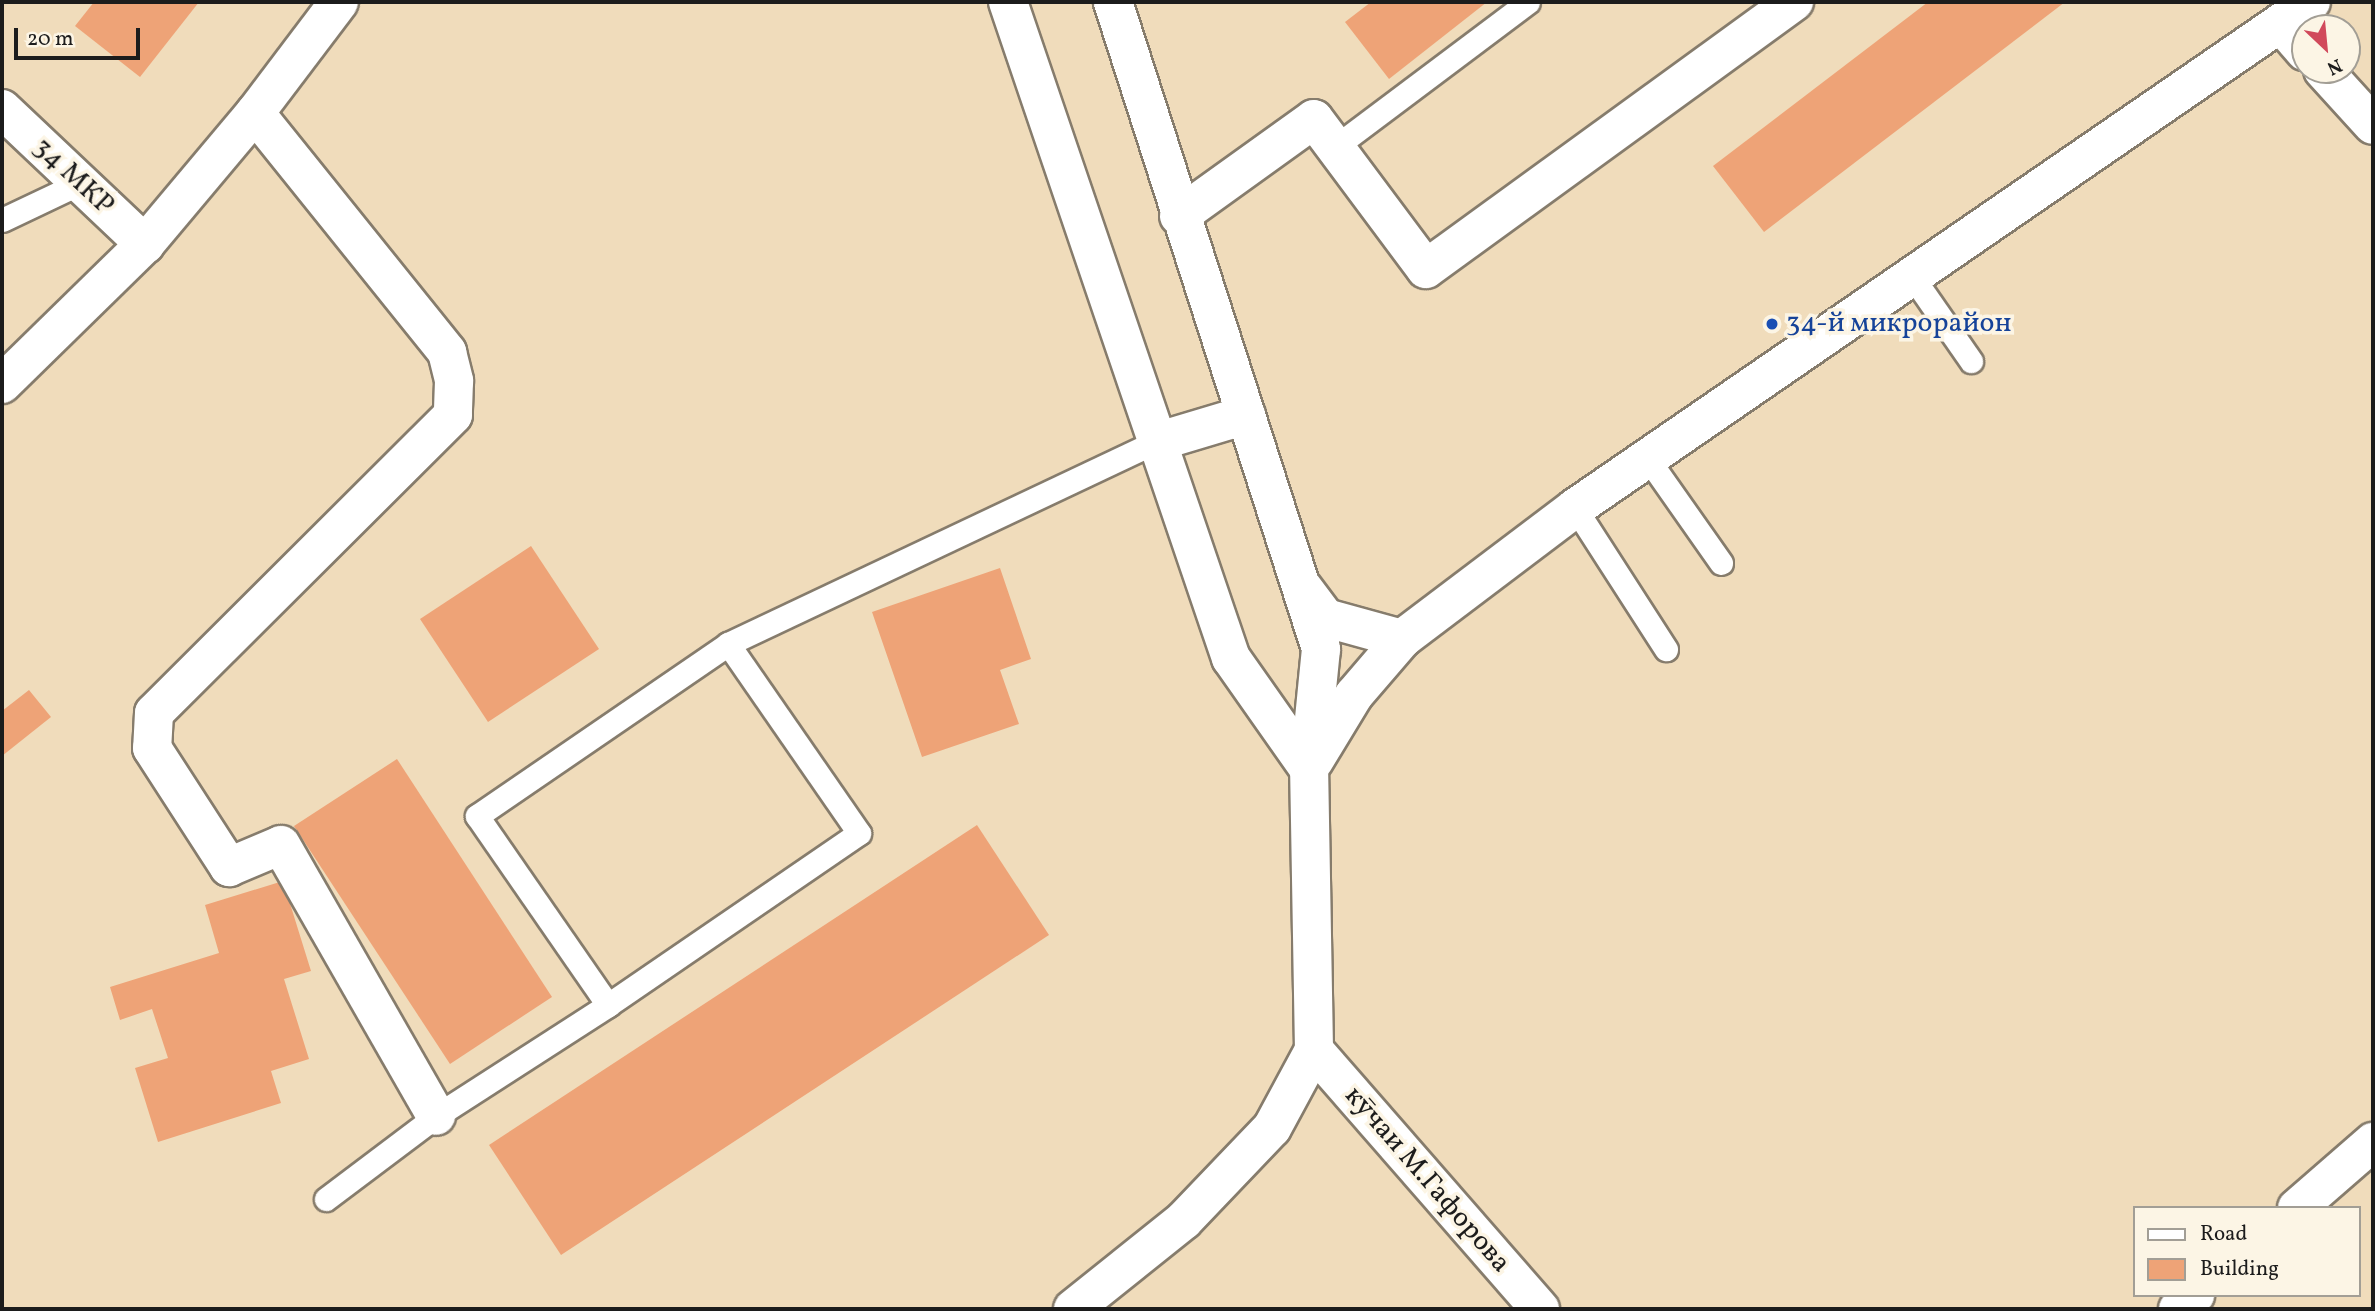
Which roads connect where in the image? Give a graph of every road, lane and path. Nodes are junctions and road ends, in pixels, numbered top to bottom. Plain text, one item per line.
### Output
1 (339, 2) edge
2 (1008, 2) edge
3 (1113, 2) edge
4 (1528, 2) edge
5 (1794, 2) edge
6 (2291, 39) edge
7 (2336, 84) edge
8 (2, 109) edge
9 (255, 113) junction
10 (2373, 125) edge
11 (1335, 147) junction
12 (80, 183) junction
13 (1179, 216) junction
14 (2, 220) edge
15 (145, 244) junction
16 (1914, 279) junction
17 (1971, 361) dead end
18 (2, 384) edge
19 (1246, 415) junction
20 (1156, 442) junction
21 (1648, 459) junction
22 (1575, 508) junction
23 (1721, 563) dead end
24 (1302, 586) junction
25 (1402, 639) junction
26 (728, 644) junction
27 (1666, 649) dead end
28 (1310, 769) junction
29 (608, 1005) junction
30 (1314, 1050) junction
31 (436, 1116) junction
32 (2373, 1142) edge
33 (326, 1199) dead end
34 (2299, 1206) edge
35 (1073, 1309) edge
36 (1540, 1309) edge

1 - 9 main road
2 - 20 main road
3 - 13 main road
4 - 11 lane
5 - 11 main road
6 - 16 main road
7 - 10 main road
8 - 12 main road, 34 МКР
9 - 15 main road
9 - 31 main road
11 - 13 main road
12 - 14 lane
12 - 15 main road, 34 МКР
13 - 19 main road
15 - 18 main road
16 - 17 lane
16 - 21 main road
19 - 20 main road
19 - 24 main road
20 - 26 lane
20 - 28 main road
21 - 22 main road
21 - 23 lane
22 - 25 main road
22 - 27 lane
24 - 25 main road
24 - 28 main road
25 - 28 main road
26 - 29 lane
26 - 29 lane
28 - 30 main road
29 - 31 lane
30 - 35 main road
30 - 36 main road, кӯчаи М.Гафорова
31 - 33 lane
32 - 34 main road

